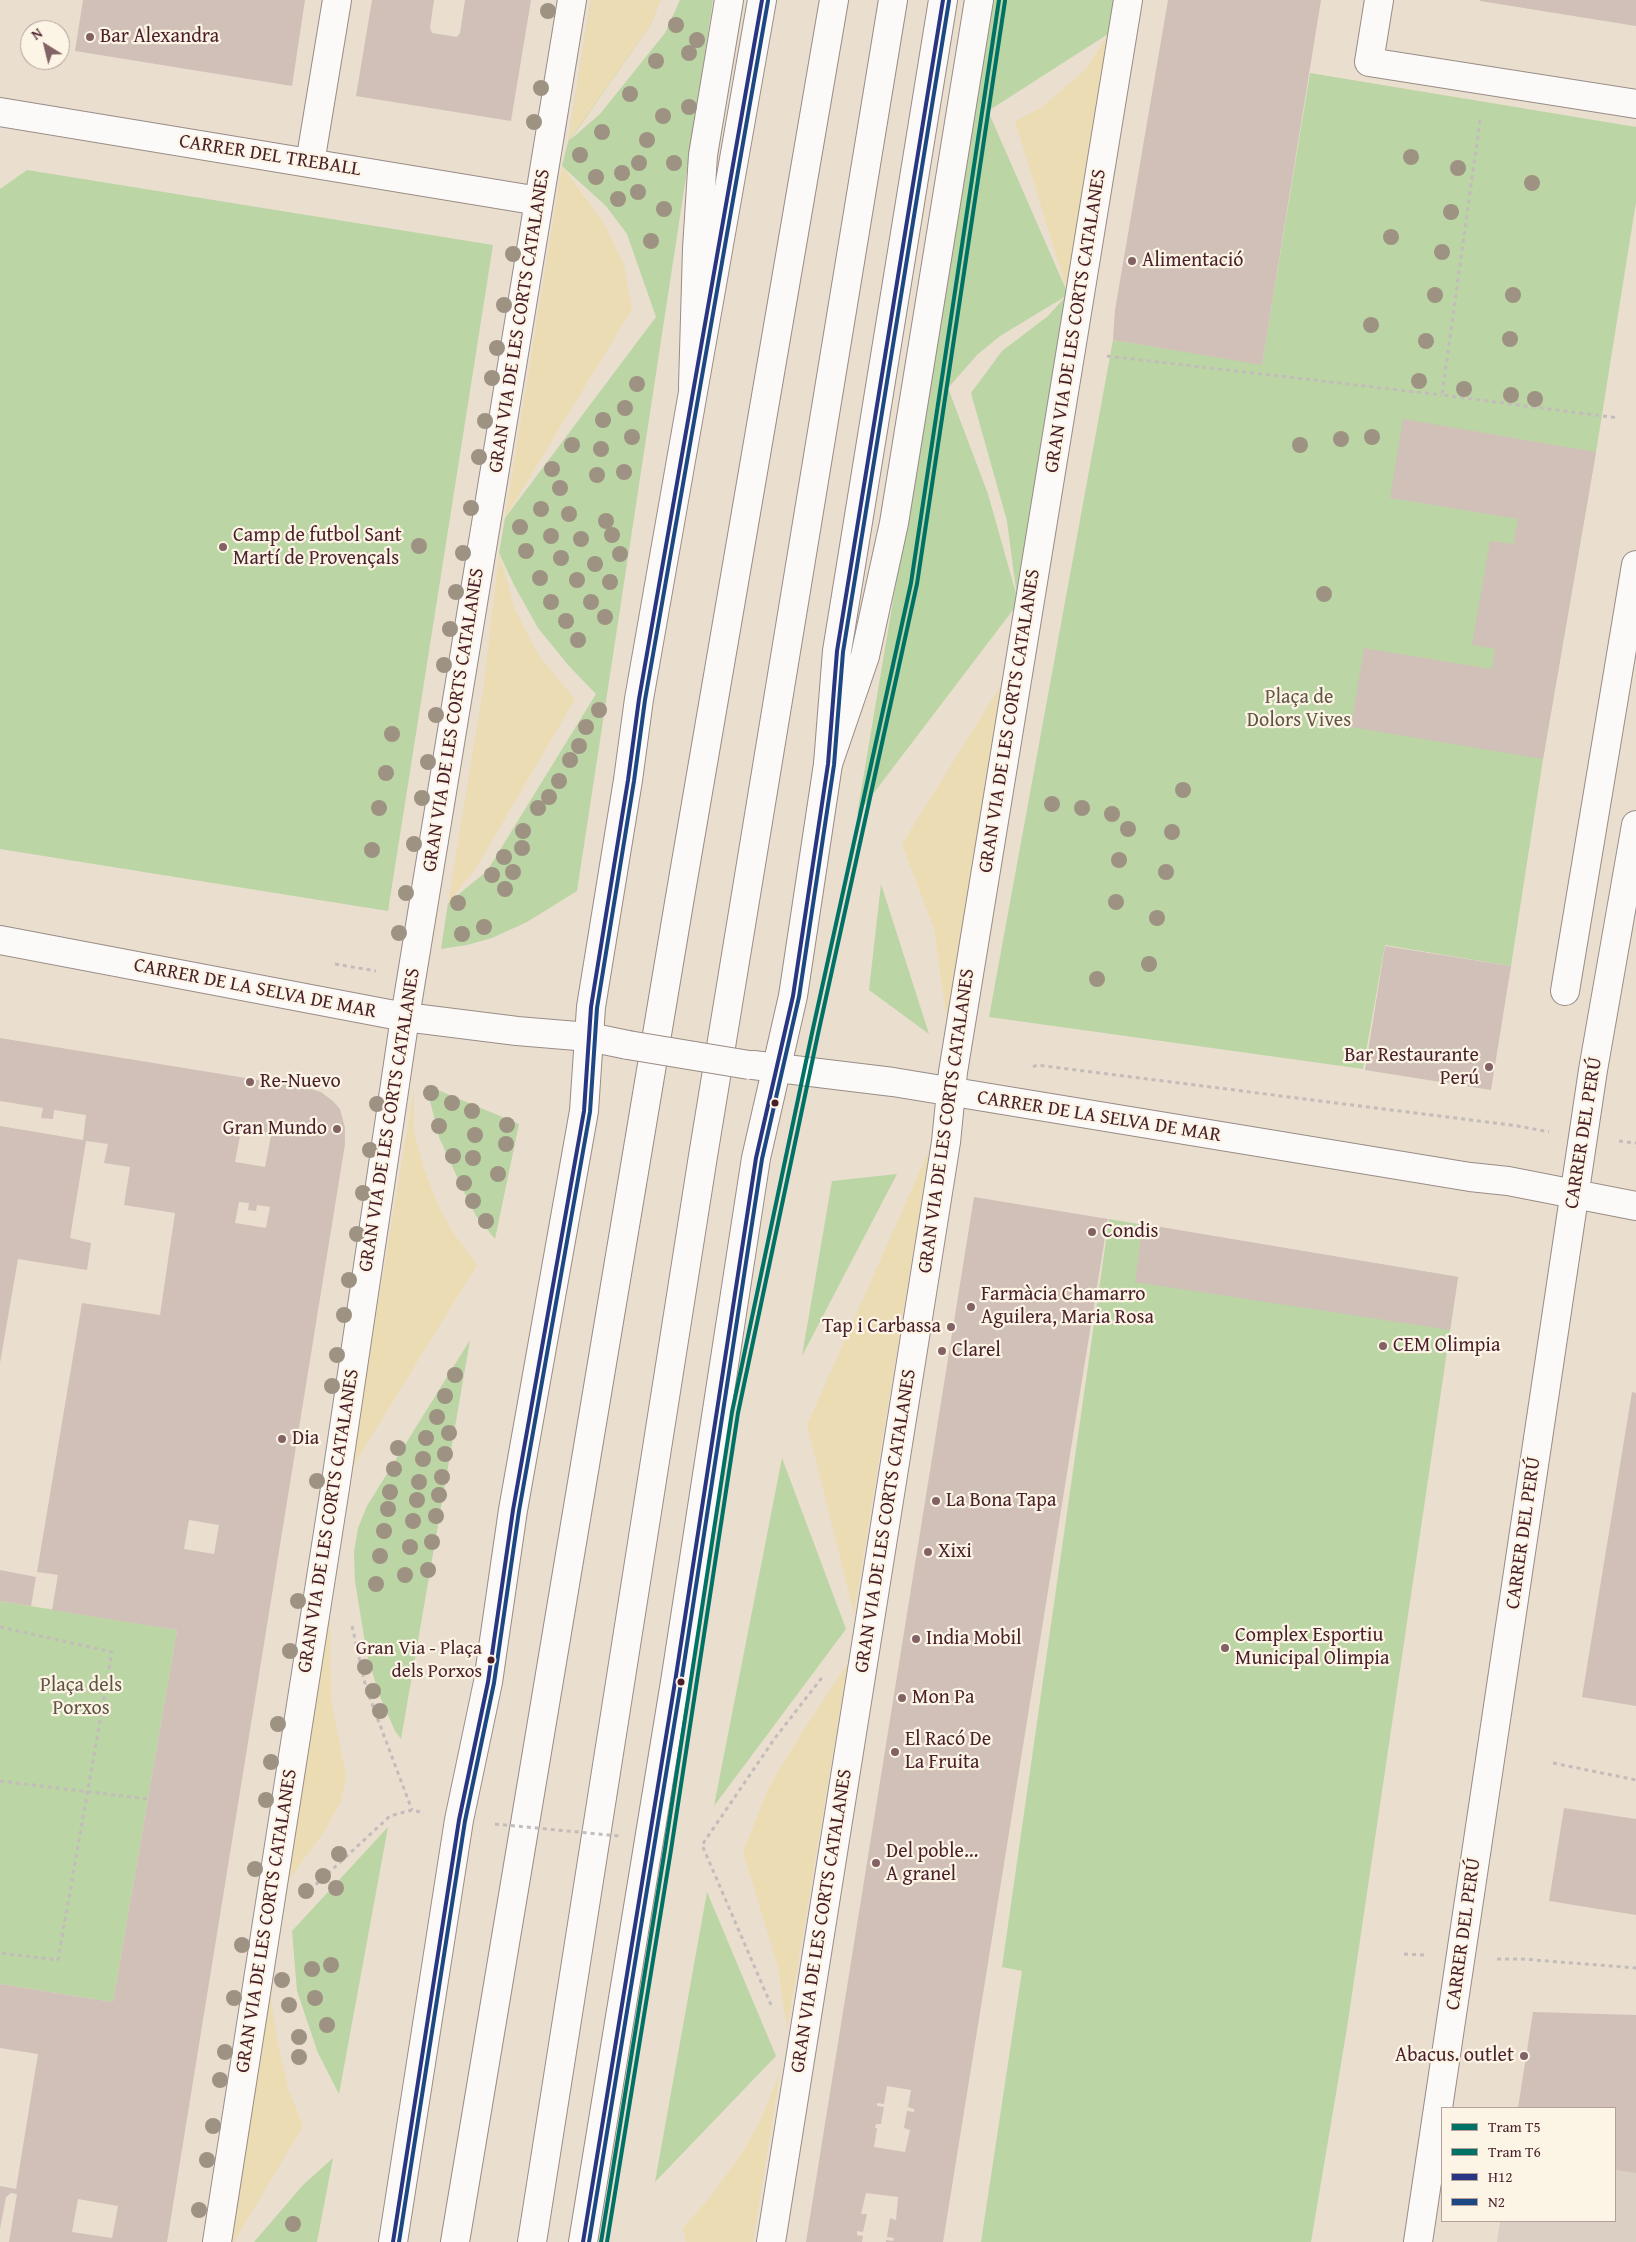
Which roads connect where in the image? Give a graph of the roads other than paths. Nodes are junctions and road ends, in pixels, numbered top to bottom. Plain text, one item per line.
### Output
1 (337, 0) edge
2 (572, 0) edge
3 (728, 0) edge
4 (762, 0) edge
5 (834, 0) edge
6 (893, 0) edge
7 (943, 0) edge
8 (978, 0) edge
9 (1128, 0) edge
10 (1379, 0) edge
11 (1636, 104) edge
12 (0, 112) edge
13 (310, 163) junction
14 (539, 201) junction
15 (693, 386) junction
16 (1636, 565) edge
17 (828, 764) junction
18 (1636, 825) edge
19 (0, 940) edge
20 (1611, 974) junction
21 (405, 1017) junction
22 (589, 1037) junction
23 (778, 1068) junction
24 (950, 1093) junction
25 (1574, 1194) junction
26 (1636, 1206) edge
27 (217, 2242) edge
28 (393, 2242) edge
29 (455, 2242) edge
30 (532, 2242) edge
31 (583, 2242) edge
32 (771, 2242) edge
33 (1418, 2242) edge

1 - 13 main road
2 - 14 main road, GRAN VIA DE LES CORTS CATALANES
3 - 15 main road
4 - 15 main road
5 - 29 main road
6 - 30 main road
7 - 17 main road
8 - 17 main road
9 - 24 main road, GRAN VIA DE LES CORTS CATALANES
10 - 11 main road
12 - 13 main road, CARRER DEL TREBALL
13 - 14 main road, CARRER DEL TREBALL
14 - 21 main road, GRAN VIA DE LES CORTS CATALANES
15 - 22 main road
16 - 20 main road
17 - 23 main road
18 - 20 main road, CARRER DEL PERÚ
19 - 21 main road, CARRER DE LA SELVA DE MAR
20 - 25 main road, CARRER DEL PERÚ
21 - 22 main road, CARRER DE LA SELVA DE MAR
21 - 27 main road, GRAN VIA DE LES CORTS CATALANES
22 - 23 main road, CARRER DE LA SELVA DE MAR, bridge
22 - 28 main road
23 - 24 main road, CARRER DE LA SELVA DE MAR
23 - 31 main road
24 - 25 main road, CARRER DE LA SELVA DE MAR
24 - 32 main road, GRAN VIA DE LES CORTS CATALANES
25 - 26 main road, CARRER DE LA SELVA DE MAR
25 - 33 main road, CARRER DEL PERÚ

